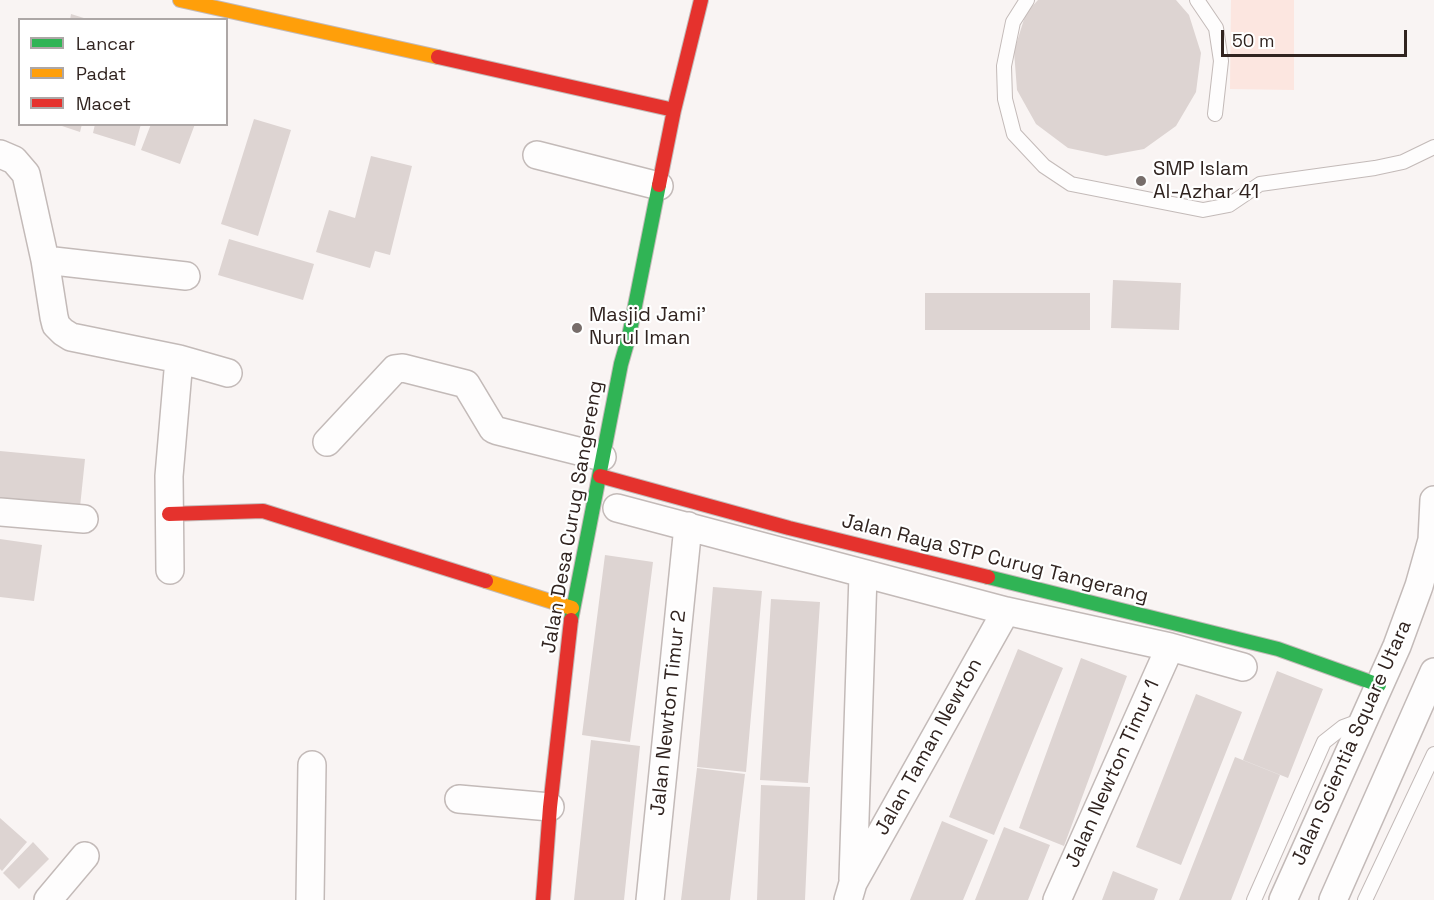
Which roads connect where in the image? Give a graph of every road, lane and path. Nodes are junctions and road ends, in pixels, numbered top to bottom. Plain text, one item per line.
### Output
1 (180, 0) edge
2 (701, 0) edge
3 (1027, 0) edge
4 (1197, 0) edge
5 (674, 110) junction
6 (1215, 114) dead end
7 (1434, 147) edge
8 (0, 154) edge
9 (537, 155) dead end
10 (659, 186) junction
11 (45, 260) junction
12 (186, 276) dead end
13 (179, 359) junction
14 (228, 373) dead end
15 (327, 442) dead end
16 (601, 466) junction
17 (1434, 500) edge
18 (617, 508) dead end
19 (0, 512) edge
20 (169, 514) junction
21 (84, 519) dead end
22 (688, 526) junction
23 (1433, 540) edge
24 (170, 570) dead end
25 (863, 575) junction
26 (1427, 590) edge
27 (572, 608) junction
28 (1006, 611) junction
29 (1170, 647) junction
30 (1243, 667) dead end
31 (1434, 672) edge
32 (1379, 685) junction
33 (1364, 719) junction
34 (1434, 754) edge
35 (312, 765) dead end
36 (459, 799) dead end
37 (550, 807) junction
38 (85, 856) dead end
39 (850, 892) edge
40 (48, 900) edge
41 (294, 900) edge
42 (310, 900) edge
43 (543, 900) edge
44 (650, 900) edge
45 (1057, 900) edge
46 (1254, 900) edge
47 (1283, 900) edge
48 (1334, 900) edge
49 (1365, 900) edge

1 - 5 street
2 - 5 street, Jalan Desa Curug Sangereng
3 - 7 lane
4 - 6 lane
5 - 10 street, Jalan Desa Curug Sangereng
8 - 11 street
9 - 10 street
10 - 16 street, Jalan Desa Curug Sangereng
11 - 12 street
11 - 13 street
13 - 14 street
13 - 20 street
15 - 16 street
16 - 27 street, Jalan Desa Curug Sangereng
16 - 32 street, Jalan Raya STP Curug Tangerang
17 - 23 street, Jalan Scientia Square Utara
18 - 22 street
19 - 21 street
20 - 24 street
20 - 27 street
22 - 25 street
22 - 44 street, Jalan Newton Timur 2
23 - 26 street, Jalan Scientia Square Utara
25 - 28 street
25 - 39 street, Jalan Taman Newton
26 - 32 street, Jalan Scientia Square Utara
27 - 37 street, Jalan Desa Curug Sangereng
28 - 29 street
28 - 39 street, Jalan Taman Newton
29 - 30 street
29 - 45 street, Jalan Newton Timur 1
31 - 48 street
32 - 33 street, Jalan Scientia Square Utara
33 - 46 lane
33 - 47 street, Jalan Scientia Square Utara
34 - 49 lane
35 - 42 street
36 - 37 street
37 - 43 street, Jalan Desa Curug Sangereng
38 - 40 street
41 - 42 street

